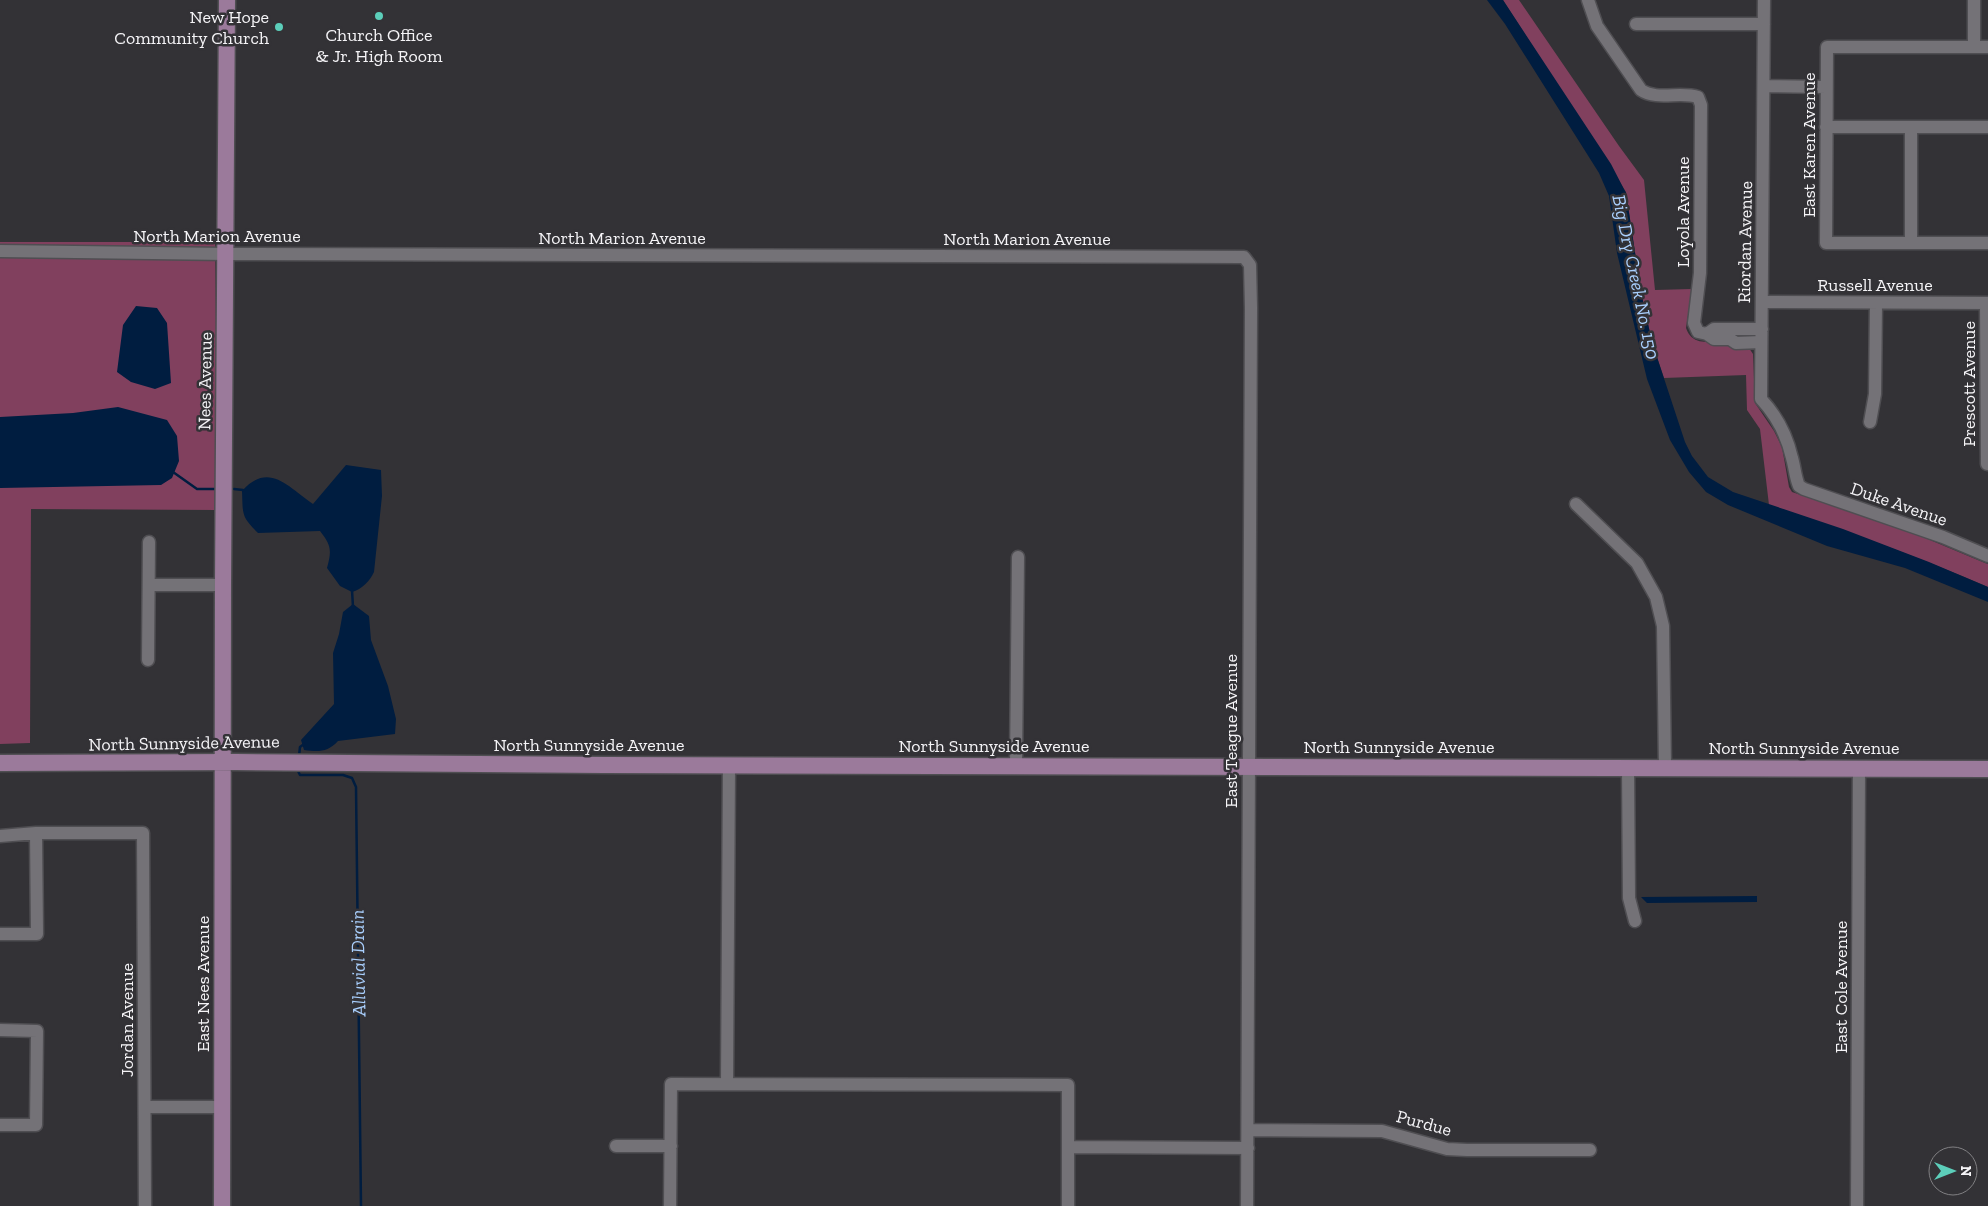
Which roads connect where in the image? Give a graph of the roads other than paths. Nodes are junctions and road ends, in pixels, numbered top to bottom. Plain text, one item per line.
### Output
1 (227, 0) edge
2 (1588, 0) edge
3 (1764, 0) edge
4 (1974, 0) edge
5 (1636, 24) dead end
6 (1764, 24) junction
7 (1974, 46) junction
8 (1988, 46) edge
9 (1764, 86) junction
10 (1826, 87) junction
11 (1826, 127) junction
12 (1911, 127) junction
13 (1988, 127) edge
14 (1911, 243) junction
15 (1988, 243) edge
16 (0, 251) edge
17 (226, 254) junction
18 (1244, 257) joint
19 (1762, 302) junction
20 (1876, 303) junction
21 (1987, 303) edge
22 (1762, 329) junction
23 (1730, 334) junction
24 (1761, 342) junction
25 (1870, 422) dead end
26 (1987, 464) edge
27 (1798, 486) joint
28 (1576, 504) dead end
29 (149, 542) dead end
30 (1988, 556) edge
31 (1018, 557) dead end
32 (149, 585) junction
33 (223, 585) junction
34 (148, 660) dead end
35 (224, 762) junction
36 (0, 764) edge
37 (729, 765) junction
38 (1016, 766) junction
39 (1248, 767) junction
40 (1628, 767) junction
41 (1665, 767) junction
42 (1859, 768) junction
43 (1988, 769) edge
44 (36, 833) junction
45 (0, 836) edge
46 (1635, 921) dead end
47 (0, 934) edge
48 (0, 1030) edge
49 (727, 1084) junction
50 (145, 1107) junction
51 (223, 1107) junction
52 (0, 1125) edge
53 (1248, 1130) junction
54 (616, 1146) dead end
55 (671, 1146) junction
56 (1068, 1148) junction
57 (1248, 1148) junction
58 (1590, 1150) dead end
59 (145, 1206) edge
60 (222, 1206) edge
61 (670, 1206) edge
62 (1068, 1206) edge
63 (1247, 1206) edge
64 (1857, 1206) edge

1 - 17 main road, Nees Avenue
2 - 23 street, Loyola Avenue
3 - 6 street, Riordan Avenue
4 - 7 street
5 - 6 street
6 - 9 street, Riordan Avenue
7 - 8 street
7 - 10 street, East Karen Avenue
9 - 10 street
9 - 19 street, Riordan Avenue
10 - 11 street, East Karen Avenue
11 - 12 street
11 - 14 street, East Karen Avenue
12 - 13 street
12 - 14 street
14 - 15 street
16 - 17 street, North Marion Avenue
17 - 18 street, North Marion Avenue
17 - 33 main road, Nees Avenue
18 - 39 street, East Teague Avenue
19 - 20 street, Russell Avenue
19 - 22 street, Riordan Avenue
20 - 21 street, Russell Avenue
20 - 25 street
21 - 26 street, Prescott Avenue
22 - 23 street
22 - 24 street, Riordan Avenue
23 - 24 street
24 - 27 street, Riordan Avenue
27 - 30 street, Duke Avenue
28 - 41 street
29 - 32 street
31 - 38 street
32 - 33 street
32 - 34 street
33 - 35 main road, Nees Avenue
35 - 36 main road, North Sunnyside Avenue
35 - 37 main road, North Sunnyside Avenue
35 - 51 main road, East Nees Avenue
37 - 38 main road, North Sunnyside Avenue
37 - 49 street
38 - 39 main road, North Sunnyside Avenue
39 - 40 main road, North Sunnyside Avenue
39 - 53 street, East Teague Avenue
40 - 41 main road, North Sunnyside Avenue
40 - 46 street
41 - 42 main road, North Sunnyside Avenue
42 - 43 main road, North Sunnyside Avenue
42 - 64 street, East Cole Avenue
44 - 45 street
44 - 47 street
44 - 50 street, Jordan Avenue
48 - 52 street
49 - 55 street
49 - 56 street
50 - 51 street
50 - 59 street, Jordan Avenue
51 - 60 main road, East Nees Avenue
53 - 57 street, East Teague Avenue
53 - 58 street, Purdue
54 - 55 street
55 - 61 street
56 - 57 street
56 - 62 street
57 - 63 street, East Teague Avenue

